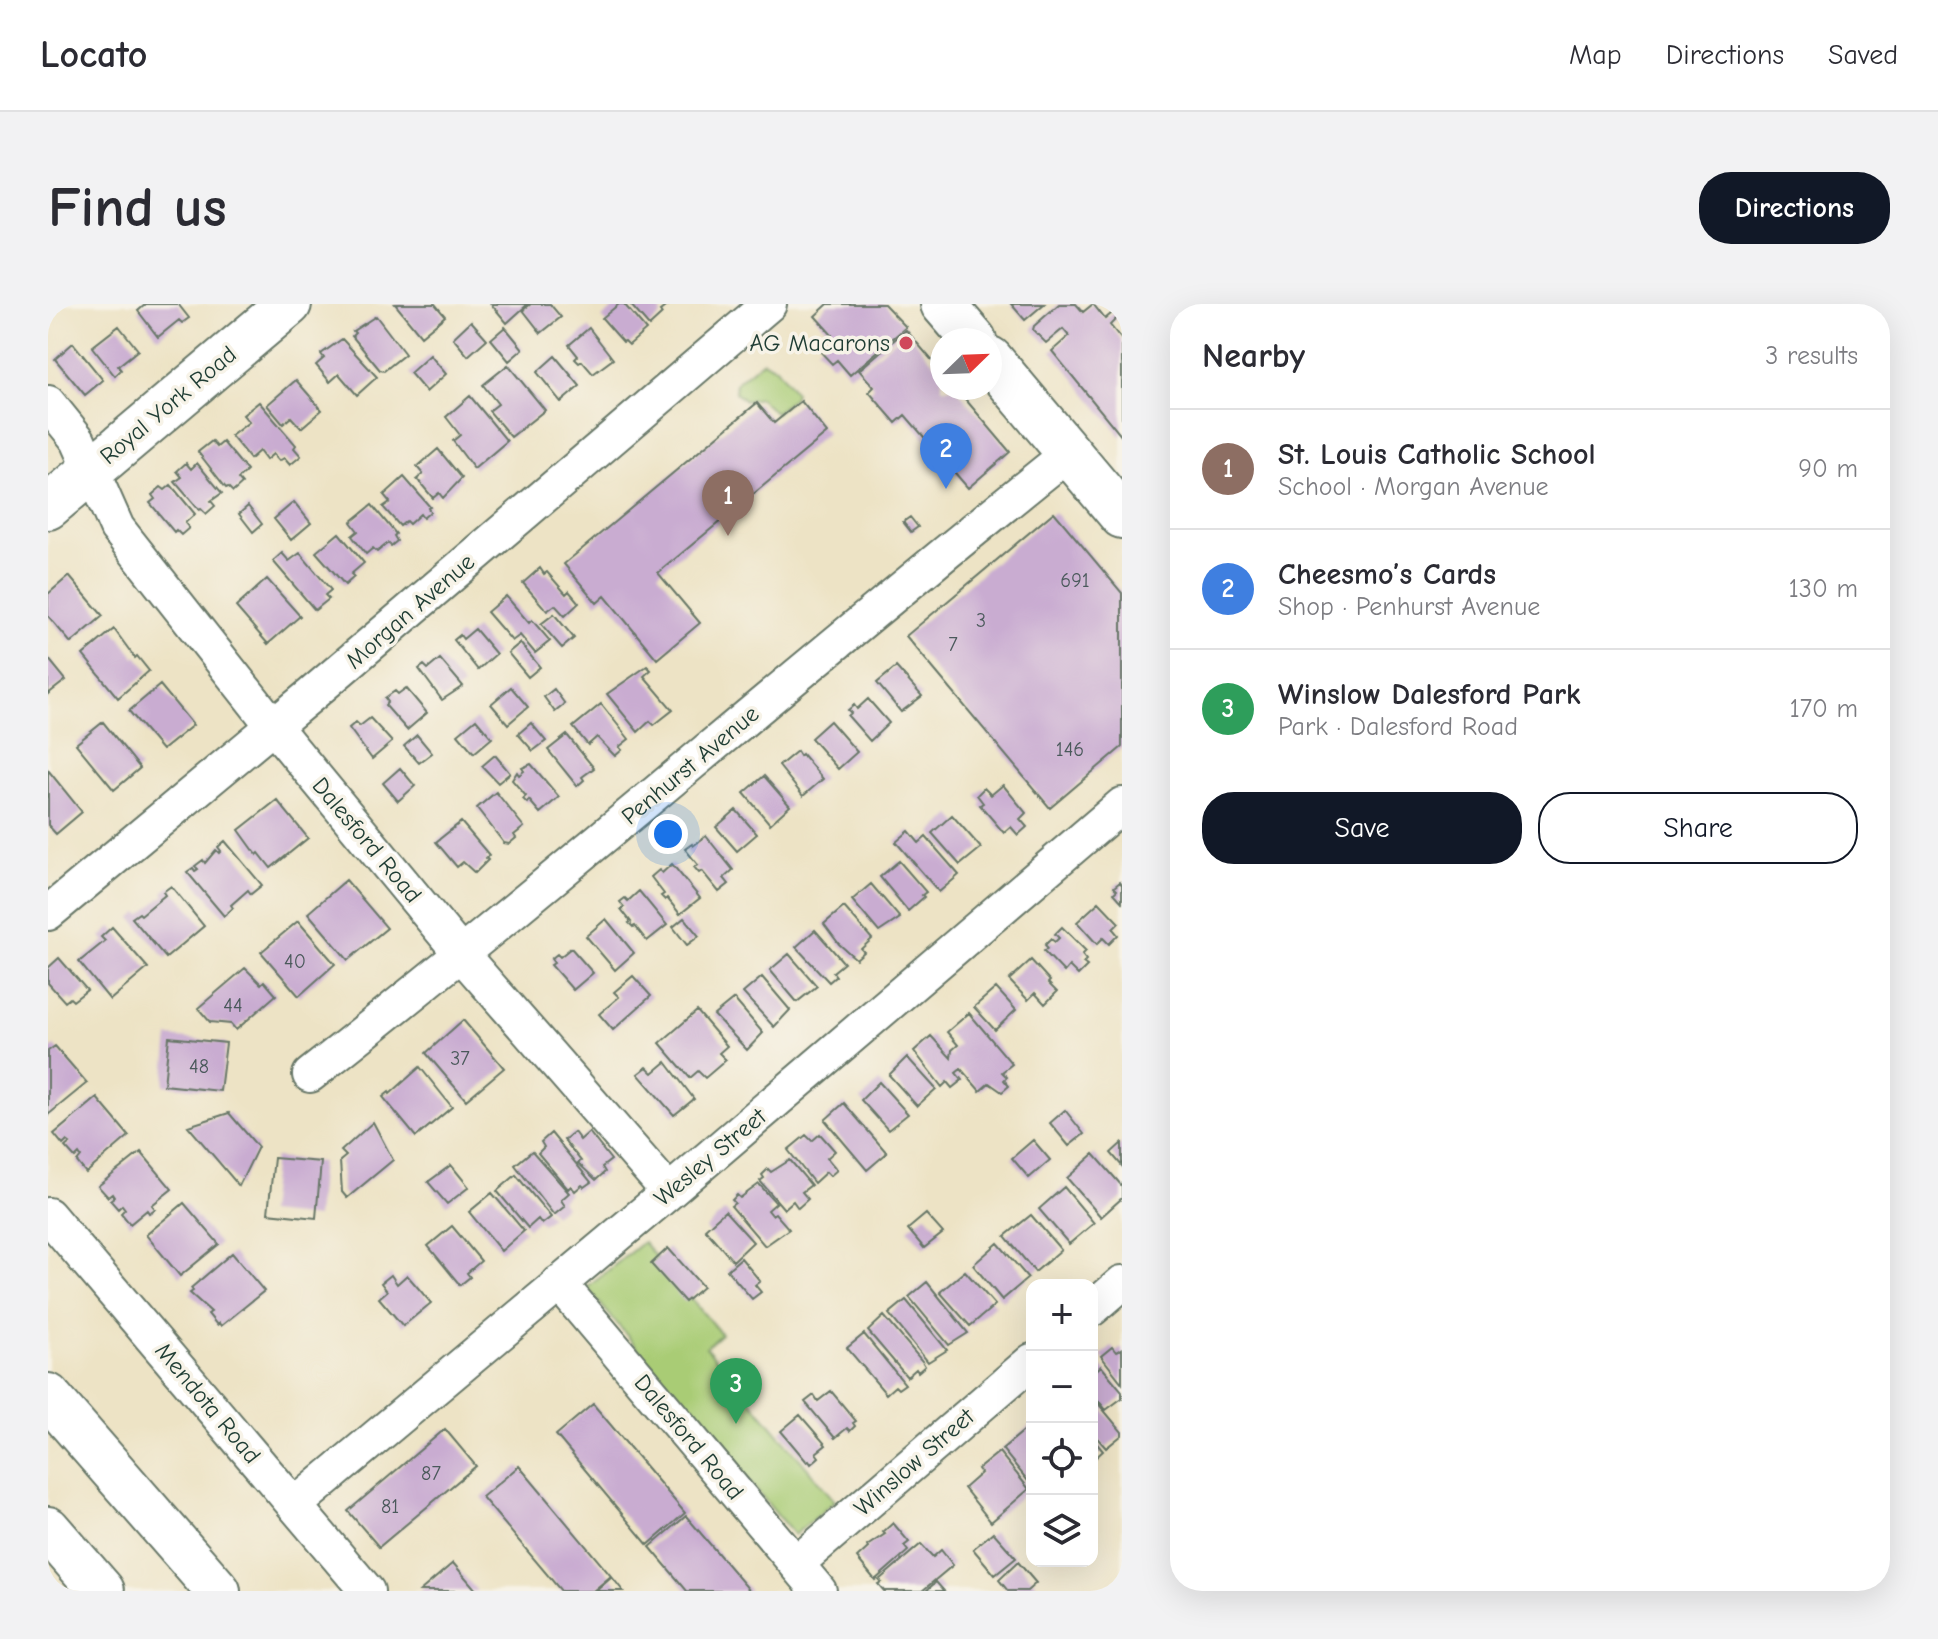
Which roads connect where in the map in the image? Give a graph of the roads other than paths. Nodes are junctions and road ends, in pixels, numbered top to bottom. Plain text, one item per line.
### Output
1 (289, 304) edge
2 (769, 304) edge
3 (943, 304) edge
4 (964, 328) edge
5 (1002, 373) edge
6 (48, 403) edge
7 (1069, 453) junction
8 (91, 469) junction
9 (48, 507) edge
10 (1121, 512) edge
11 (274, 727) junction
12 (1122, 805) edge
13 (48, 913) edge
14 (462, 955) junction
15 (310, 1075) dead end
16 (669, 1192) junction
17 (48, 1215) edge
18 (559, 1283) junction
19 (1122, 1283) edge
20 (1098, 1304) edge
21 (1026, 1366) edge
22 (48, 1396) edge
23 (295, 1505) junction
24 (48, 1529) edge
25 (796, 1564) junction
26 (102, 1591) edge
27 (218, 1591) edge
28 (367, 1591) edge
29 (819, 1591) edge

1 - 8 main road, Royal York Road
2 - 11 street, Morgan Avenue
3 - 4 main road
5 - 7 main road
6 - 8 street, Dalesford Road
7 - 10 main road
7 - 14 street, Penhurst Avenue
8 - 9 main road, Royal York Road
8 - 11 street, Dalesford Road
11 - 13 street, Morgan Avenue
11 - 14 street, Dalesford Road
12 - 16 street, Wesley Street
14 - 15 street, Penhurst Avenue
14 - 16 street, Dalesford Road
16 - 18 street, Wesley Street
17 - 23 street, Mendota Road
18 - 23 street, Wesley Street
18 - 25 street, Dalesford Road
19 - 20 street
21 - 25 street, Winslow Street
22 - 27 main road
23 - 28 street, Mendota Road
24 - 26 main road
25 - 29 street, Dalesford Road

